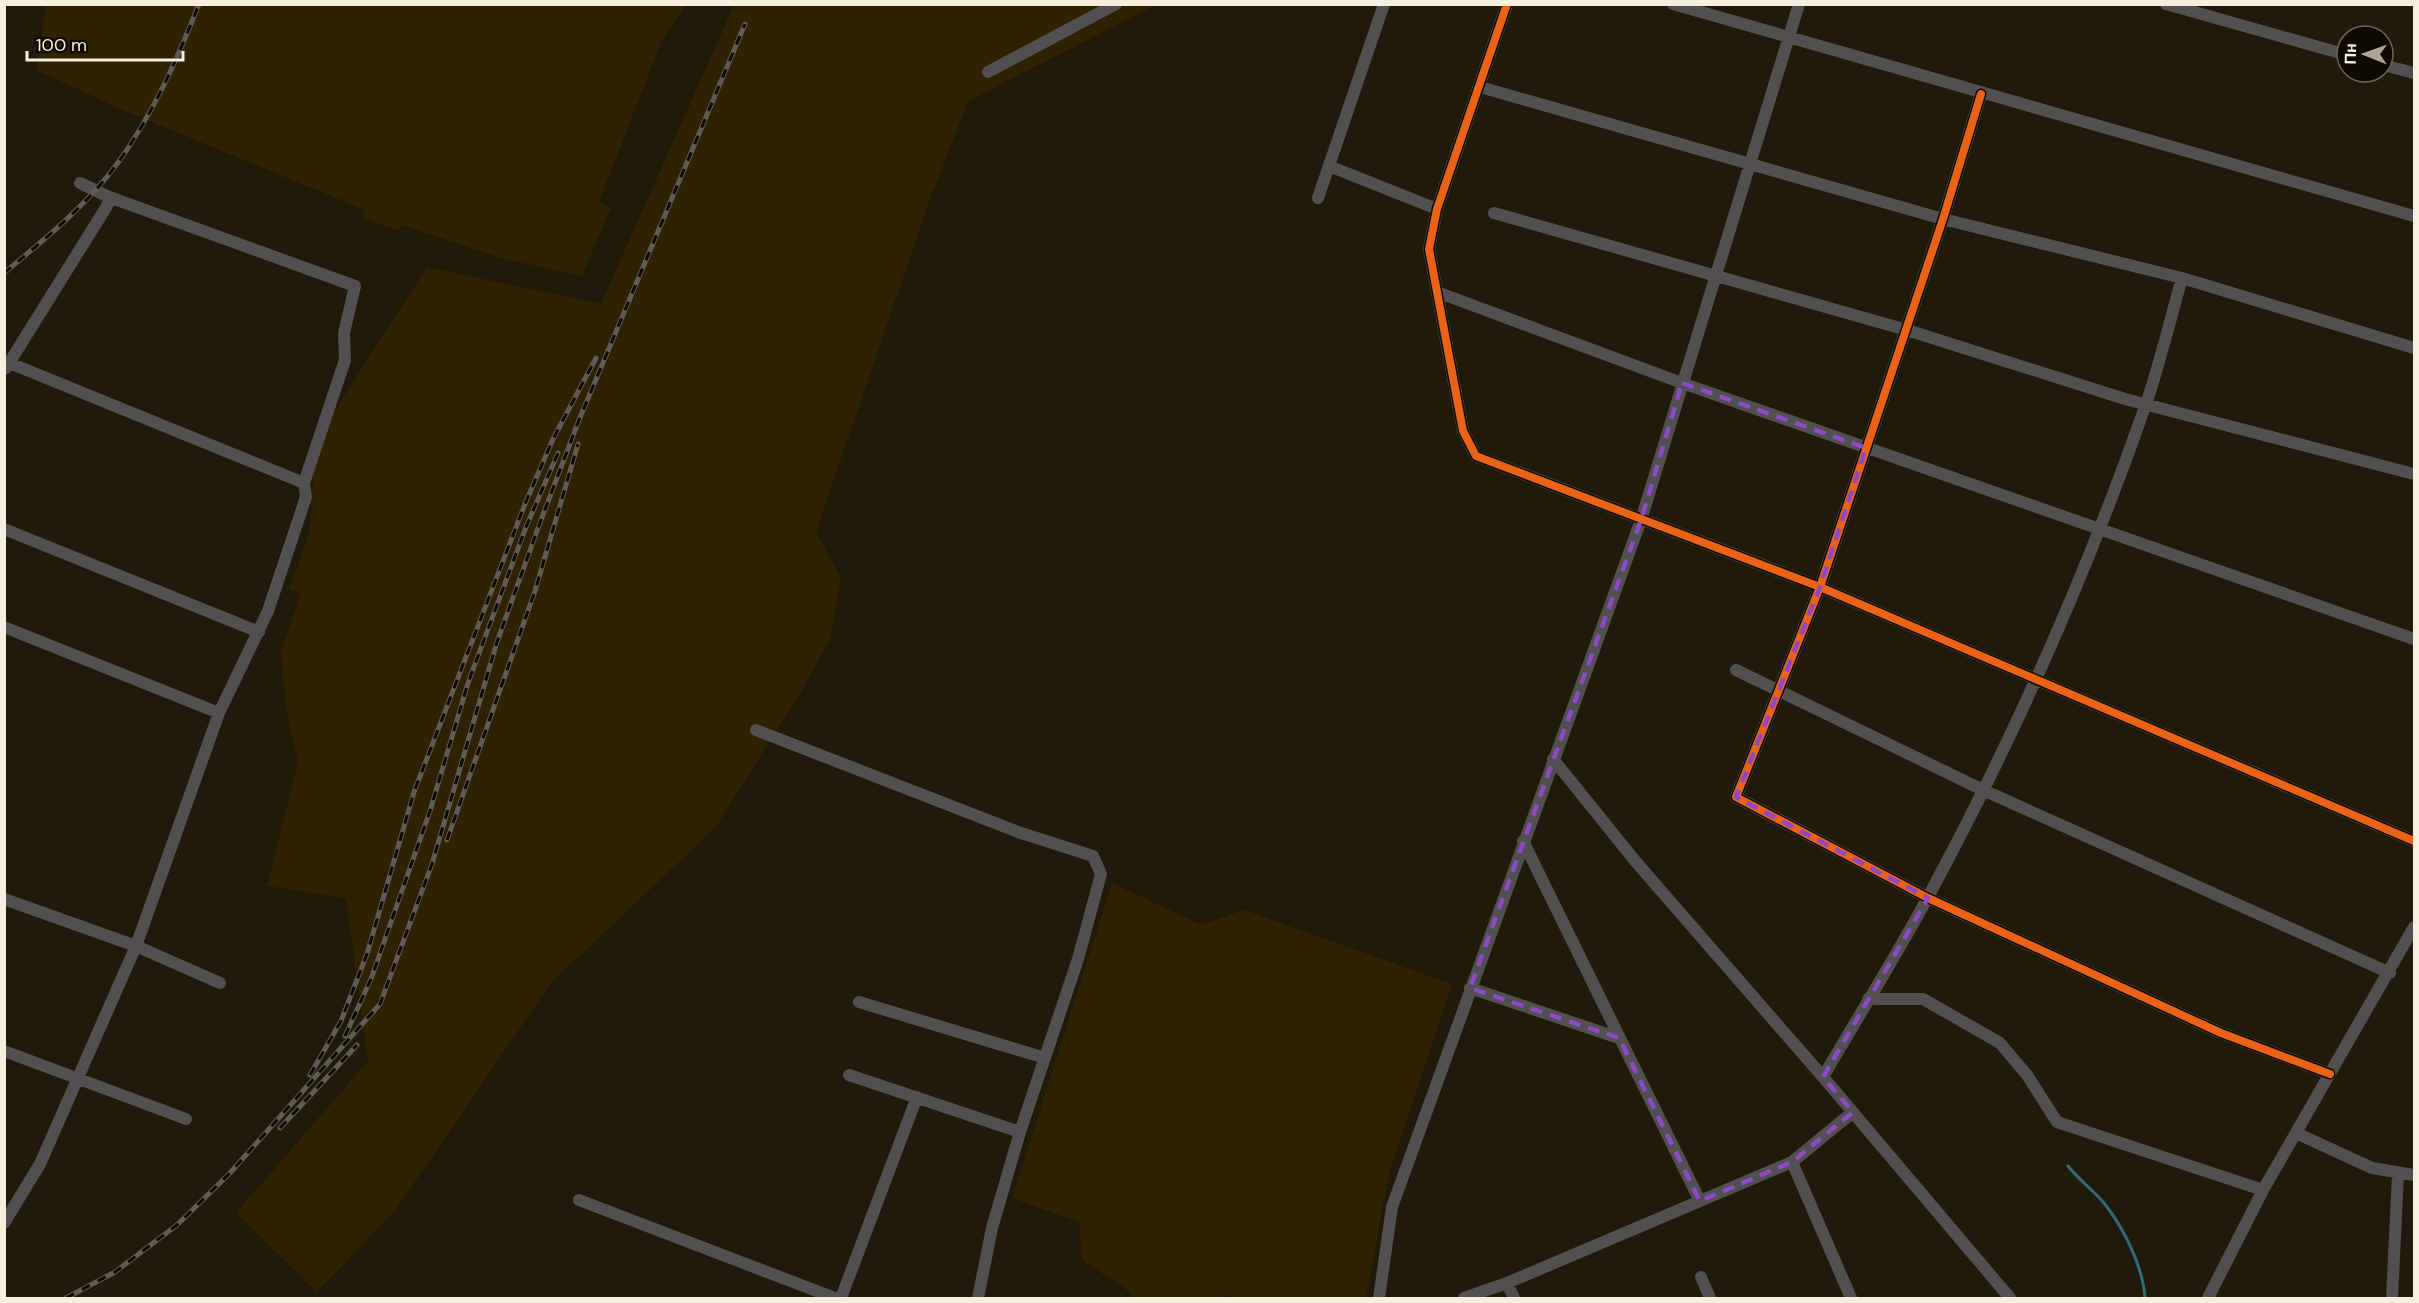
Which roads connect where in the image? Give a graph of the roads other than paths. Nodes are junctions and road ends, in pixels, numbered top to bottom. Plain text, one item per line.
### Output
1 (1116, 4) edge
2 (1384, 4) edge
3 (1507, 4) edge
4 (1673, 4) edge
5 (1799, 4) edge
6 (2166, 4) edge
7 (1788, 38) junction
8 (2335, 52) edge
9 (2395, 68) edge
10 (988, 72) dead end
11 (2415, 73) edge
12 (1480, 87) junction
13 (1981, 94) junction
14 (1750, 165) junction
15 (1329, 166) junction
16 (80, 183) dead end
17 (109, 196) junction
18 (1318, 198) dead end
19 (1437, 209) junction
20 (1494, 213) dead end
21 (2415, 216) edge
22 (1943, 219) junction
23 (1715, 277) junction
24 (2182, 278) junction
25 (1437, 292) junction
26 (1906, 330) junction
27 (2415, 348) edge
28 (6, 365) edge
29 (1682, 383) junction
30 (2146, 402) junction
31 (1866, 448) junction
32 (2415, 474) edge
33 (304, 483) junction
34 (1641, 520) junction
35 (2099, 527) junction
36 (4, 529) edge
37 (1821, 587) junction
38 (4, 627) edge
39 (258, 632) junction
40 (2415, 639) edge
41 (1736, 670) dead end
42 (2035, 679) junction
43 (1779, 690) junction
44 (219, 714) junction
45 (756, 730) dead end
46 (1553, 759) junction
47 (1983, 790) junction
48 (1523, 841) junction
49 (2415, 841) edge
50 (1928, 898) junction
51 (4, 899) edge
52 (2415, 927) edge
53 (136, 946) junction
54 (2390, 974) junction
55 (220, 983) dead end
56 (1470, 988) junction
57 (1868, 999) junction
58 (859, 1002) dead end
59 (1619, 1038) junction
60 (4, 1051) edge
61 (1045, 1058) junction
62 (2330, 1074) junction
63 (849, 1075) dead end
64 (1823, 1077) junction
65 (79, 1079) junction
66 (917, 1097) junction
67 (1853, 1112) junction
68 (186, 1119) dead end
69 (1020, 1132) junction
70 (2296, 1132) junction
71 (1792, 1162) junction
72 (2398, 1174) junction
73 (2415, 1175) edge
74 (2263, 1190) junction
75 (579, 1200) dead end
76 (1700, 1201) junction
77 (4, 1223) edge
78 (1701, 1277) dead end
79 (1507, 1283) junction
80 (835, 1299) edge
81 (842, 1299) edge
82 (978, 1299) edge
83 (1379, 1299) edge
84 (1464, 1299) edge
85 (1514, 1299) edge
86 (1710, 1299) edge
87 (1851, 1299) edge
88 (2010, 1299) edge
89 (2208, 1299) edge
90 (2392, 1299) edge

1 - 10 street
2 - 15 street
3 - 12 street
4 - 7 street
5 - 7 street
6 - 8 street
7 - 13 street
7 - 14 street
9 - 11 street
12 - 14 street
12 - 19 street
13 - 21 street
13 - 22 street
14 - 22 street
14 - 23 street
15 - 18 street
15 - 19 street
16 - 17 street
17 - 28 street
17 - 33 street
19 - 25 street
20 - 23 street
22 - 24 street
22 - 26 street
23 - 26 street
23 - 29 street
24 - 27 street
24 - 30 street
25 - 29 street
25 - 34 street
26 - 30 street
26 - 31 street
28 - 33 street
29 - 31 street
29 - 34 street
30 - 32 street
30 - 35 street
31 - 35 street
31 - 37 street
33 - 39 street
34 - 37 street
34 - 46 street
35 - 40 street
35 - 42 street
36 - 39 street
37 - 42 street
37 - 43 street
38 - 44 street
39 - 44 street
41 - 43 street
42 - 47 street
42 - 49 street
43 - 47 street
43 - 50 street
44 - 53 street
45 - 61 street
46 - 48 street
46 - 64 street
47 - 50 street
47 - 54 street
48 - 56 street
48 - 59 street
50 - 57 street
50 - 62 street
51 - 53 street
52 - 54 street
53 - 55 street
53 - 65 street
54 - 62 street
56 - 59 street
56 - 83 street
57 - 64 street
57 - 74 street
58 - 61 street
59 - 76 street
60 - 65 street
61 - 69 street
62 - 70 street
63 - 66 street
64 - 67 street
65 - 68 street
65 - 77 street
66 - 69 street
66 - 81 street
67 - 71 street
67 - 88 street
69 - 82 street
70 - 72 street
70 - 74 street
71 - 76 street
71 - 87 street
72 - 73 street
72 - 90 street
74 - 89 street
75 - 80 street
76 - 79 street
78 - 86 street
79 - 84 street
79 - 85 street

